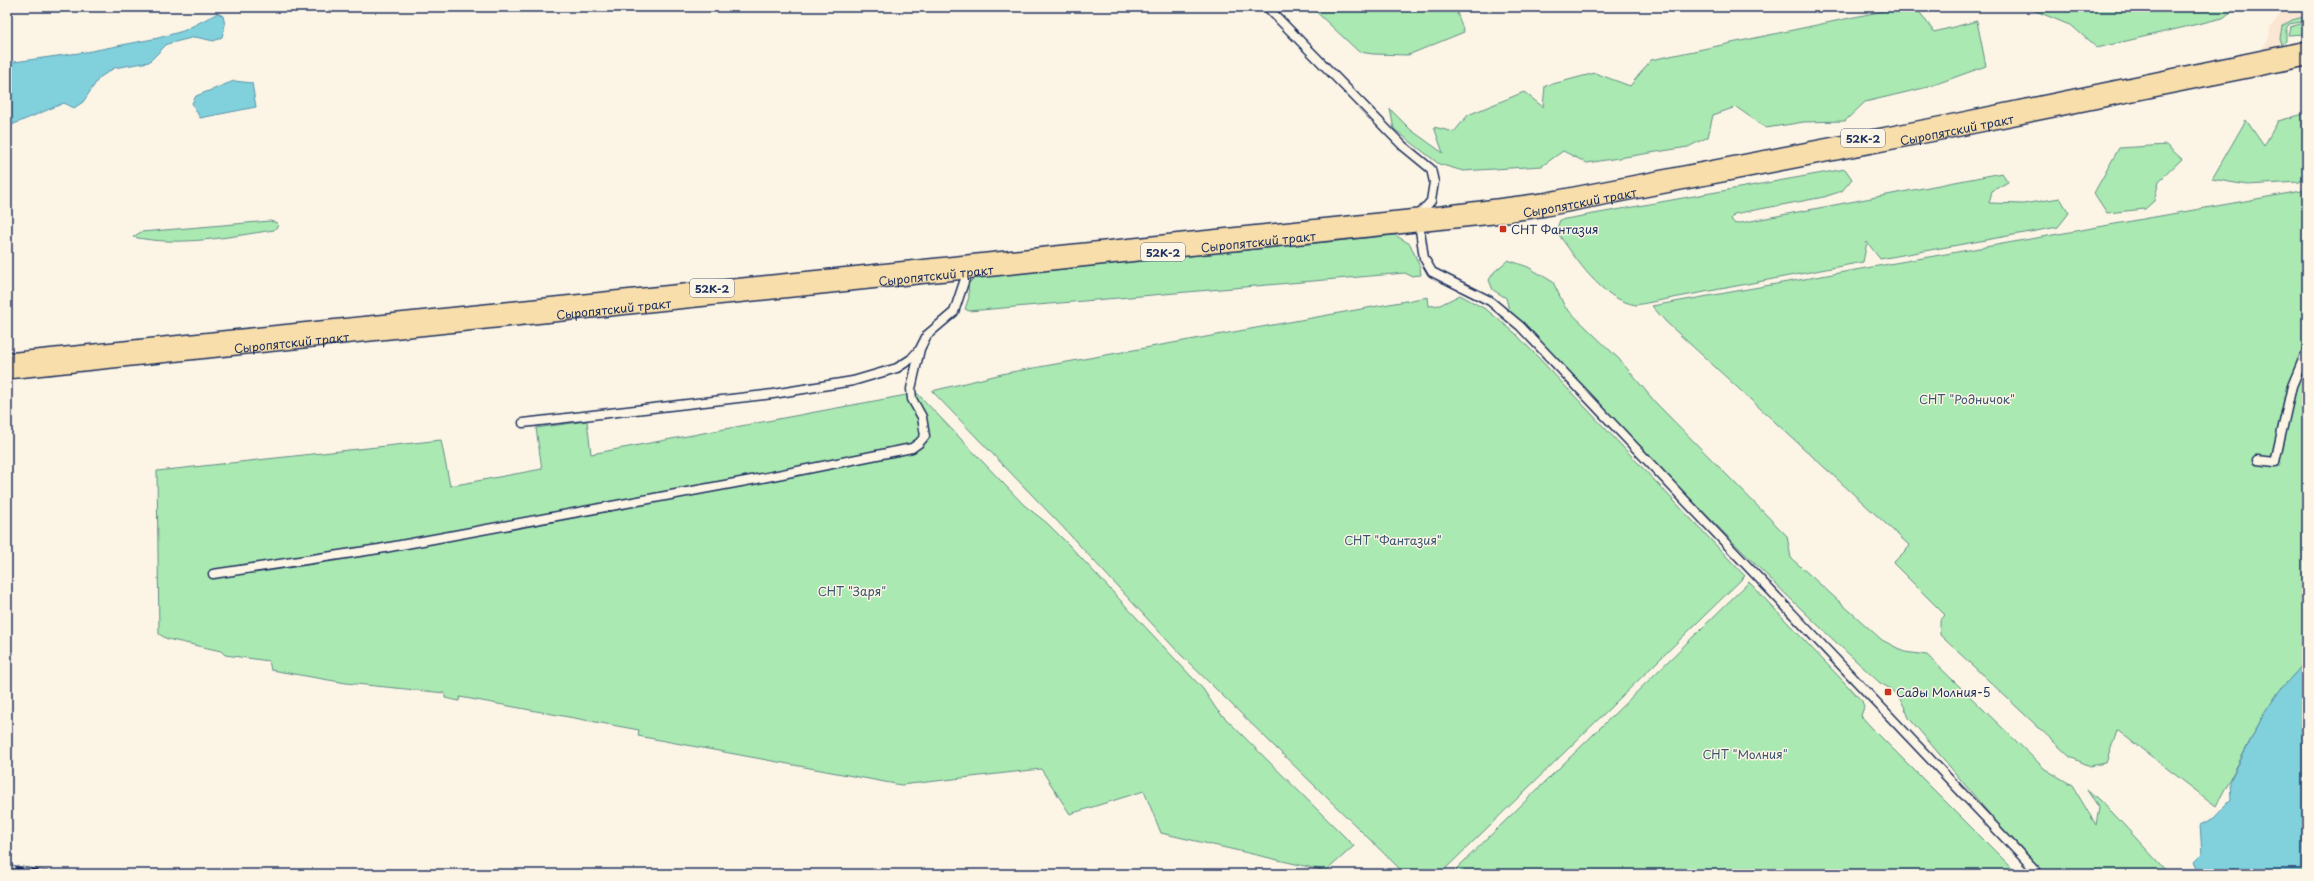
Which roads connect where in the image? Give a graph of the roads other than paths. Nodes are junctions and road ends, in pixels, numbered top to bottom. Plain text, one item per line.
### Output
1 (1267, 7) edge
2 (2307, 48) edge
3 (2307, 59) edge
4 (1418, 221) junction
5 (967, 273) junction
6 (920, 349) junction
7 (2307, 350) edge
8 (7, 360) edge
9 (7, 372) edge
10 (523, 423) dead end
11 (2257, 460) dead end
12 (213, 574) dead end
13 (2039, 874) edge

1 - 4 street
2 - 4 main road, Сыропятский тракт / 52К-2
3 - 4 main road, Сыропятский тракт / 52К-2
4 - 5 main road, Сыропятский тракт / 52К-2
4 - 8 main road, Сыропятский тракт / 52К-2
4 - 13 street
5 - 6 street
5 - 9 main road, Сыропятский тракт / 52К-2
6 - 10 street
6 - 12 street
7 - 11 street

